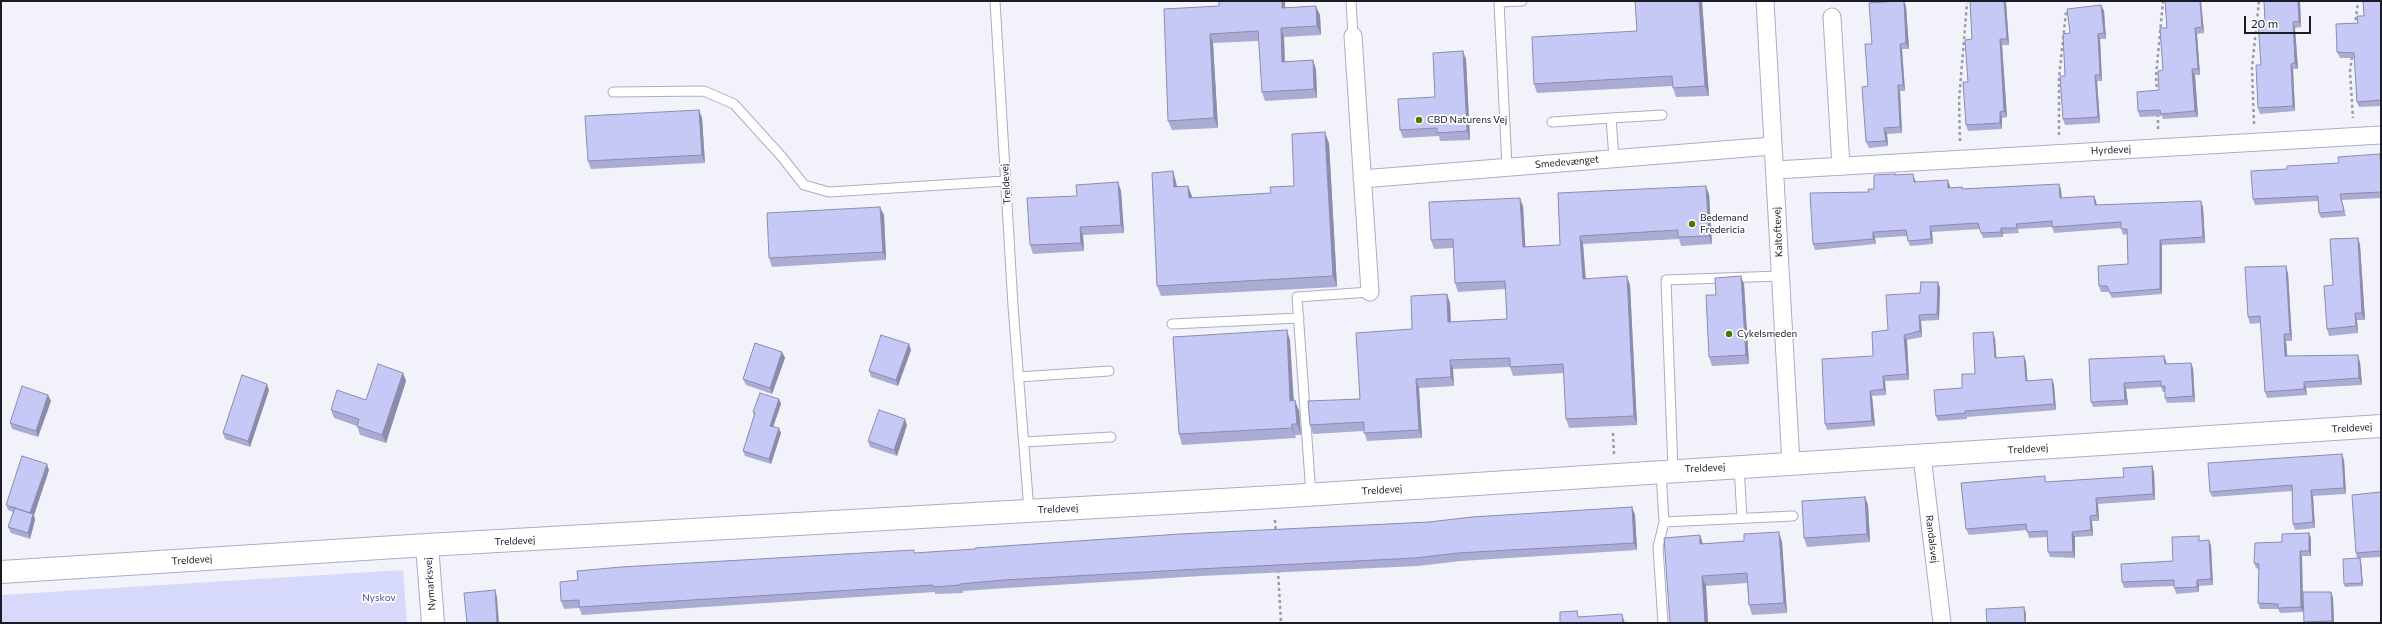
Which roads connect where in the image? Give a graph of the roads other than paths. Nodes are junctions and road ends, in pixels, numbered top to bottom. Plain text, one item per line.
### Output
1 (995, 1) edge
2 (1351, 1) edge
3 (1522, 1) edge
4 (1765, 1) edge
5 (1832, 17) dead end
6 (1353, 36) joint
7 (613, 92) dead end
8 (1662, 115) dead end
9 (1611, 118) junction
10 (1552, 122) dead end
11 (2381, 135) edge
12 (1772, 146) junction
13 (1614, 159) junction
14 (1841, 166) junction
15 (1508, 167) junction
16 (1774, 170) junction
17 (1362, 179) junction
18 (1006, 181) junction
19 (1780, 276) junction
20 (1370, 292) joint
21 (1299, 318) junction
22 (1172, 324) dead end
23 (1109, 371) dead end
24 (1018, 377) junction
25 (2381, 426) edge
26 (1111, 437) dead end
27 (1024, 442) junction
28 (1922, 456) junction
29 (1791, 464) junction
30 (1739, 466) junction
31 (1667, 470) junction
32 (1311, 495) junction
33 (1029, 511) junction
34 (1793, 516) dead end
35 (1742, 518) junction
36 (1664, 522) junction
37 (427, 545) junction
38 (1, 572) edge
39 (433, 623) edge
40 (1663, 623) edge
41 (1942, 623) edge

1 - 18 lane, Treldevej
2 - 6 lane
3 - 15 lane
4 - 12 street, Kaltoftevej
5 - 14 street
6 - 17 street
7 - 18 lane
8 - 9 lane
9 - 10 lane
9 - 13 lane
11 - 14 street, Hyrdevej
12 - 13 street, Smedevænget
12 - 16 street, Kaltoftevej
13 - 15 street, Smedevænget
14 - 16 street, Hyrdevej
15 - 17 street, Smedevænget
16 - 19 street, Kaltoftevej
17 - 20 street
18 - 24 lane, Treldevej
19 - 29 street, Kaltoftevej
19 - 31 lane
20 - 21 lane
21 - 22 lane
21 - 32 lane
23 - 24 lane
24 - 27 lane, Treldevej
25 - 28 street, Treldevej
26 - 27 lane
27 - 33 lane, Treldevej
28 - 29 street, Treldevej
28 - 41 street, Randalsvej
29 - 30 street, Treldevej
30 - 31 street, Treldevej
30 - 35 lane
31 - 32 street, Treldevej
31 - 36 lane
32 - 33 street, Treldevej
33 - 37 street, Treldevej
34 - 35 lane
35 - 36 lane
36 - 40 lane
37 - 38 street, Treldevej
37 - 39 street, Nymarksvej

